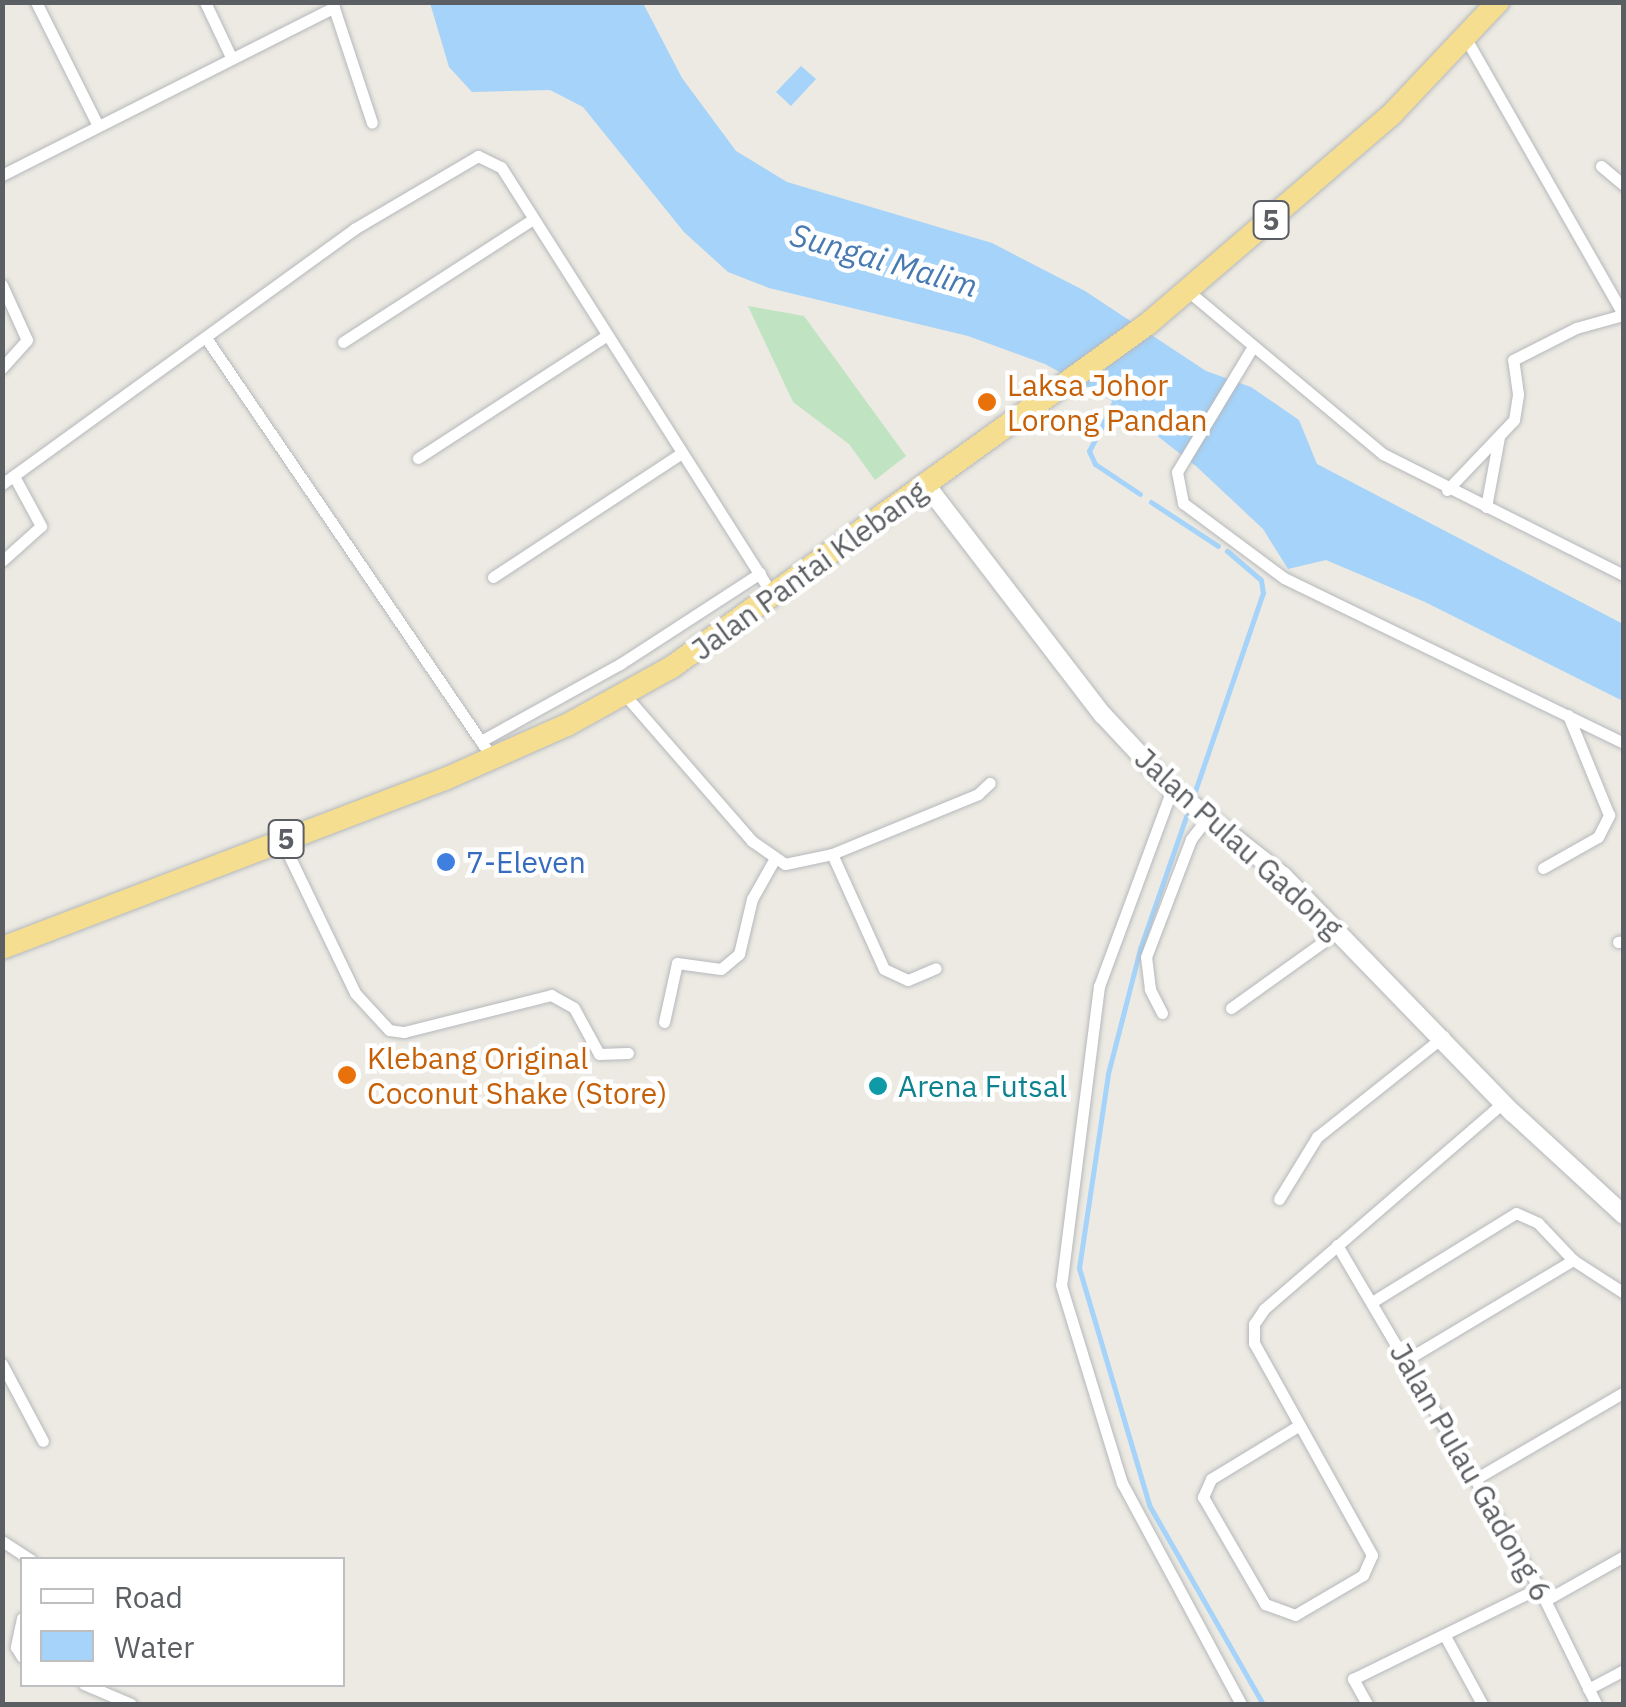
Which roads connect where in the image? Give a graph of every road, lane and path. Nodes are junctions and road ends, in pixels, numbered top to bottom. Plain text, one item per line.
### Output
1 (36, 2) edge
2 (205, 2) edge
3 (1498, 2) edge
4 (333, 5) edge
5 (1465, 38) junction
6 (231, 57) junction
7 (372, 122) dead end
8 (97, 124) junction
9 (1600, 166) dead end
10 (2, 175) edge
11 (1624, 184) edge
12 (533, 219) junction
13 (2, 285) edge
14 (1188, 290) junction
15 (1623, 316) edge
16 (606, 336) junction
17 (206, 338) junction
18 (342, 342) dead end
19 (1252, 348) junction
20 (2, 368) edge
21 (1500, 437) junction
22 (682, 453) junction
23 (418, 458) dead end
24 (8, 480) edge
25 (927, 486) junction
26 (1447, 490) junction
27 (1486, 507) junction
28 (2, 561) edge
29 (760, 574) junction
30 (1624, 574) edge
31 (493, 576) dead end
32 (774, 597) junction
33 (625, 695) junction
34 (1568, 715) junction
35 (1624, 743) edge
36 (487, 750) junction
37 (990, 782) dead end
38 (1176, 792) junction
39 (1204, 812) junction
40 (282, 841) junction
41 (832, 854) junction
42 (774, 860) junction
43 (1543, 868) dead end
44 (1337, 932) junction
45 (2, 948) edge
46 (936, 968) dead end
47 (1230, 1008) dead end
48 (1162, 1014) dead end
49 (664, 1022) dead end
50 (1444, 1036) junction
51 (628, 1053) dead end
52 (1503, 1103) junction
53 (1279, 1199) dead end
54 (1624, 1214) edge
55 (1337, 1245) junction
56 (1573, 1260) junction
57 (1624, 1293) edge
58 (1372, 1302) junction
59 (1406, 1360) junction
60 (2, 1364) edge
61 (8, 1386) edge
62 (1624, 1392) edge
63 (1298, 1426) junction
64 (42, 1441) dead end
65 (1477, 1478) junction
66 (3, 1542) edge
67 (1624, 1556) edge
68 (26, 1557) edge
69 (1539, 1588) junction
70 (1546, 1600) junction
71 (20, 1628) edge
72 (1445, 1636) junction
73 (20, 1654) edge
74 (1624, 1670) edge
75 (91, 1687) edge
76 (1588, 1690) junction
77 (131, 1704) edge
78 (1241, 1704) edge
79 (1367, 1704) edge
80 (1482, 1704) edge
81 (1596, 1704) edge

1 - 8 street
2 - 6 street
3 - 5 highway, Jalan Pantai Klebang / 5
4 - 6 street
4 - 7 street
5 - 14 highway, Jalan Pantai Klebang / 5
5 - 15 street
6 - 8 street
8 - 10 street
9 - 11 street
12 - 16 street
12 - 17 street
12 - 18 street
13 - 20 street
14 - 19 street
14 - 25 highway, Jalan Pantai Klebang / 5
15 - 21 street
16 - 22 street
16 - 23 street
17 - 24 street
17 - 36 street
19 - 26 street
19 - 34 street
21 - 26 street
21 - 27 street
22 - 29 street
22 - 31 street
24 - 28 street
25 - 32 highway, Jalan Pantai Klebang / 5
25 - 38 main road, Jalan Pulau Gadong
26 - 27 street
27 - 30 street
29 - 32 street
29 - 36 street
32 - 33 highway, Jalan Pantai Klebang / 5
33 - 36 highway, Jalan Pantai Klebang / 5
33 - 42 street
34 - 35 street
34 - 43 street
36 - 40 highway, Jalan Pantai Klebang / 5
37 - 41 street
38 - 39 main road, Jalan Pulau Gadong
38 - 78 street
39 - 44 main road, Jalan Pulau Gadong
39 - 48 street
40 - 45 highway, Jalan Pantai Klebang / 5
40 - 51 street
41 - 42 street
41 - 46 street
42 - 49 street
44 - 47 street
44 - 50 main road, Jalan Pulau Gadong
50 - 52 main road, Jalan Pulau Gadong
50 - 53 street
52 - 54 main road, Jalan Pulau Gadong
52 - 55 street
55 - 58 street, Jalan Pulau Gadong 6
55 - 63 street
56 - 57 street
56 - 58 street
56 - 59 street
58 - 59 street, Jalan Pulau Gadong 6
59 - 65 street, Jalan Pulau Gadong 6
60 - 61 street
61 - 64 street
62 - 65 street
63 - 63 street
65 - 69 street, Jalan Pulau Gadong 6
66 - 68 street
67 - 70 street
69 - 70 street, Jalan Pulau Gadong 6
69 - 72 street
70 - 76 street, Jalan Pulau Gadong 6
71 - 73 street
72 - 79 street
72 - 80 street
74 - 76 street
75 - 77 street
76 - 81 street, Jalan Pulau Gadong 6

